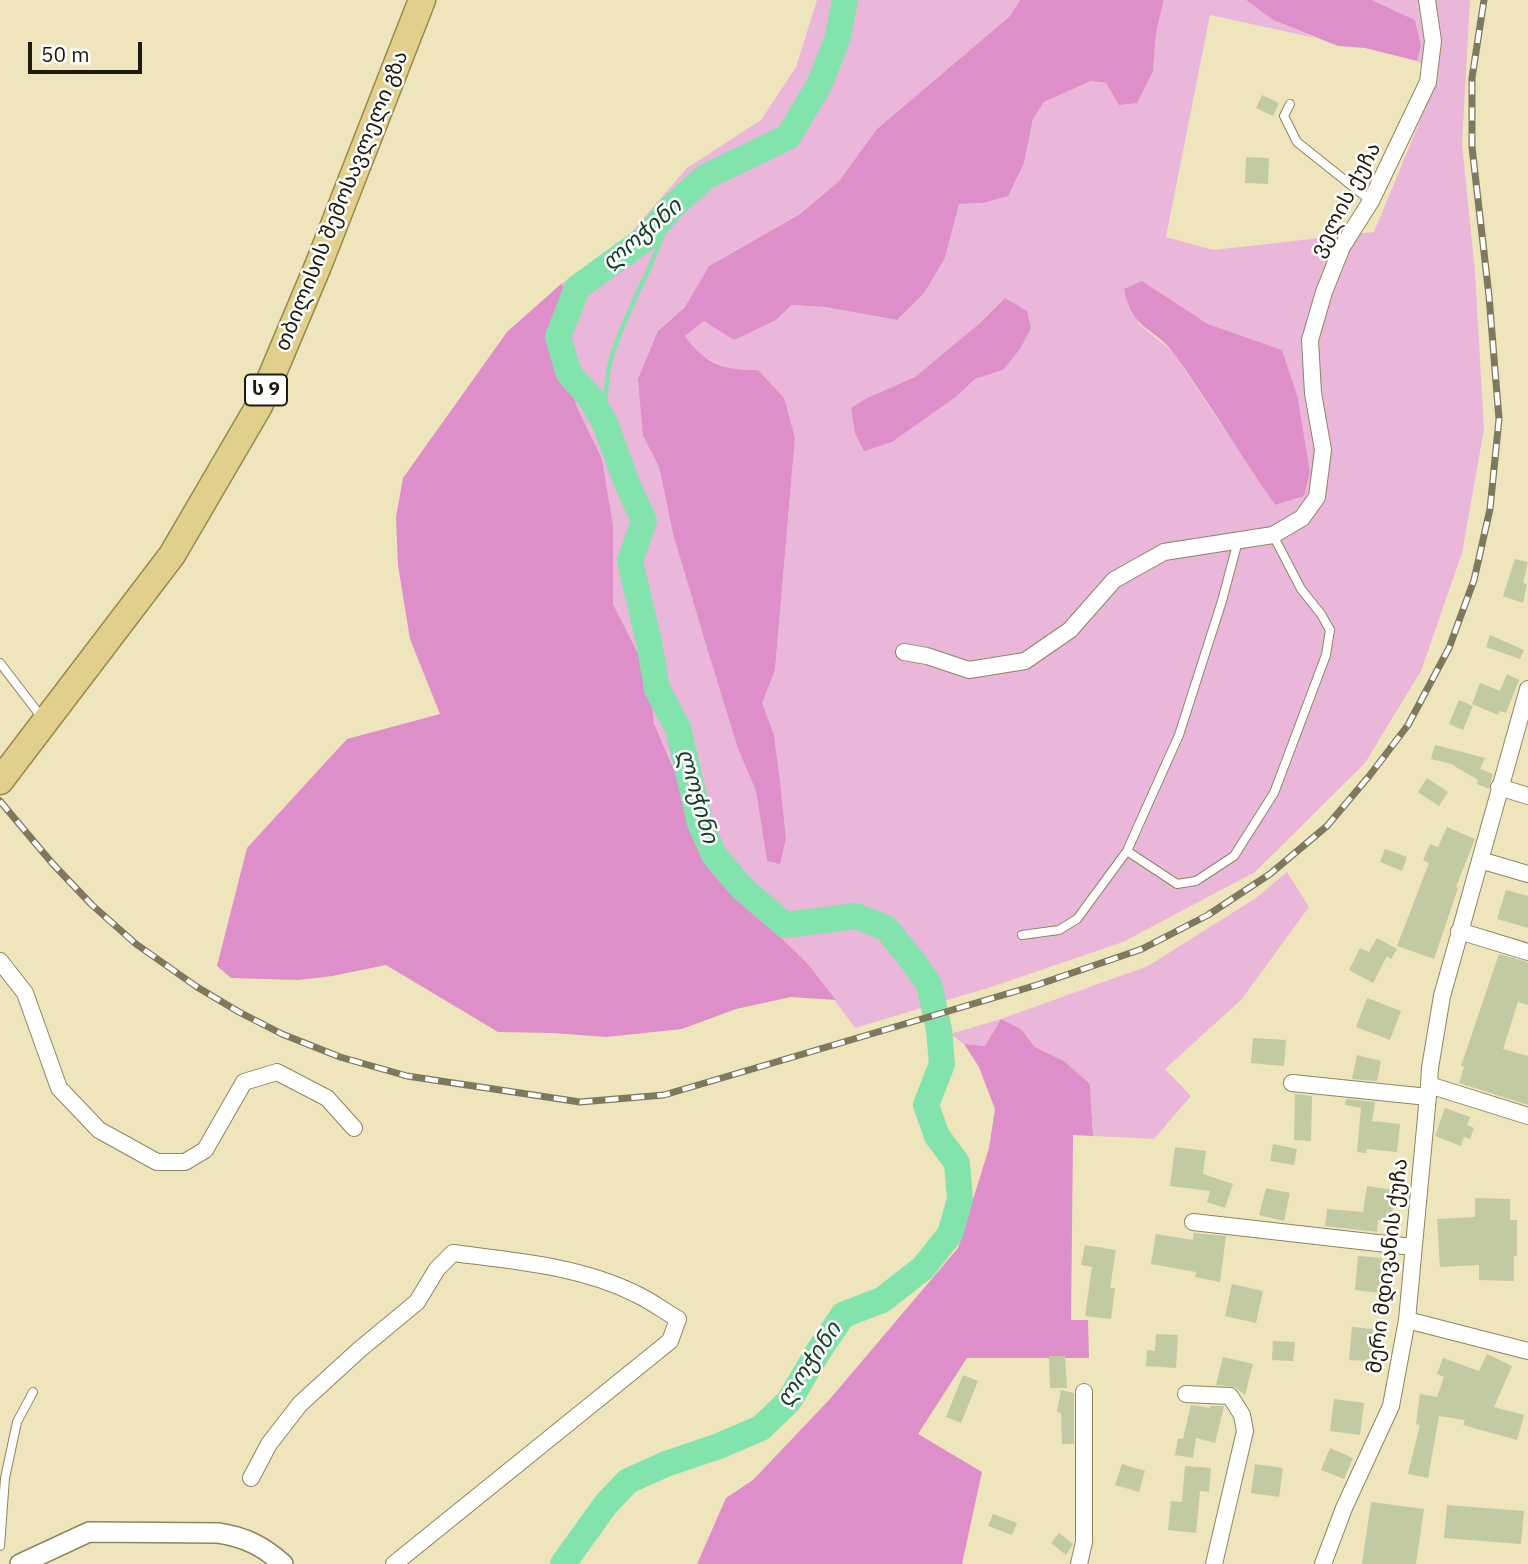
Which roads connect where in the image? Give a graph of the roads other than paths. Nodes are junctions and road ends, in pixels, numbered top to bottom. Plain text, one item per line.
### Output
1 (422, 0) edge
2 (1427, 0) edge
3 (1290, 104) dead end
4 (1371, 201) junction
5 (1273, 535) junction
6 (1238, 541) junction
7 (904, 652) dead end
8 (0, 663) edge
9 (1528, 689) edge
10 (39, 729) junction
11 (0, 781) edge
12 (1499, 787) junction
13 (1528, 796) edge
14 (1127, 851) junction
15 (1480, 860) junction
16 (1528, 874) edge
17 (1459, 931) junction
18 (1022, 935) dead end
19 (1528, 952) edge
20 (0, 961) edge
21 (1292, 1083) dead end
22 (1429, 1091) junction
23 (1528, 1116) edge
24 (354, 1128) dead end
25 (1193, 1222) dead end
26 (1413, 1247) junction
27 (1407, 1320) junction
28 (1528, 1351) edge
29 (33, 1392) dead end
30 (1084, 1392) dead end
31 (1186, 1394) dead end
32 (251, 1478) dead end
33 (0, 1546) edge
34 (20, 1564) edge
35 (284, 1564) edge
36 (394, 1564) edge
37 (1079, 1564) edge
38 (1214, 1564) edge
39 (1323, 1564) edge

1 - 10 highway, თბილისის შემოსავლელი გზა / ს 9
2 - 4 street, ველის ქუჩა
3 - 4 lane
4 - 5 street, ველის ქუჩა
5 - 6 street, ველის ქუჩა
5 - 14 lane
6 - 7 street, ველის ქუჩა
6 - 14 lane
8 - 10 lane
9 - 12 street, მერი მდივანის ქუჩა
10 - 11 highway, თბილისის შემოსავლელი გზა / ს 9
12 - 13 street
12 - 15 street, მერი მდივანის ქუჩა
14 - 18 lane
15 - 16 street
15 - 17 street, მერი მდივანის ქუჩა
17 - 19 street
17 - 22 street, მერი მდივანის ქუჩა
20 - 24 street
21 - 22 street
22 - 23 street
22 - 26 street, მერი მდივანის ქუჩა
25 - 26 street
26 - 27 street, მერი მდივანის ქუჩა
27 - 28 street
27 - 39 street, მერი მდივანის ქუჩა
29 - 33 lane
30 - 37 street
31 - 38 street
32 - 36 street
34 - 35 street

